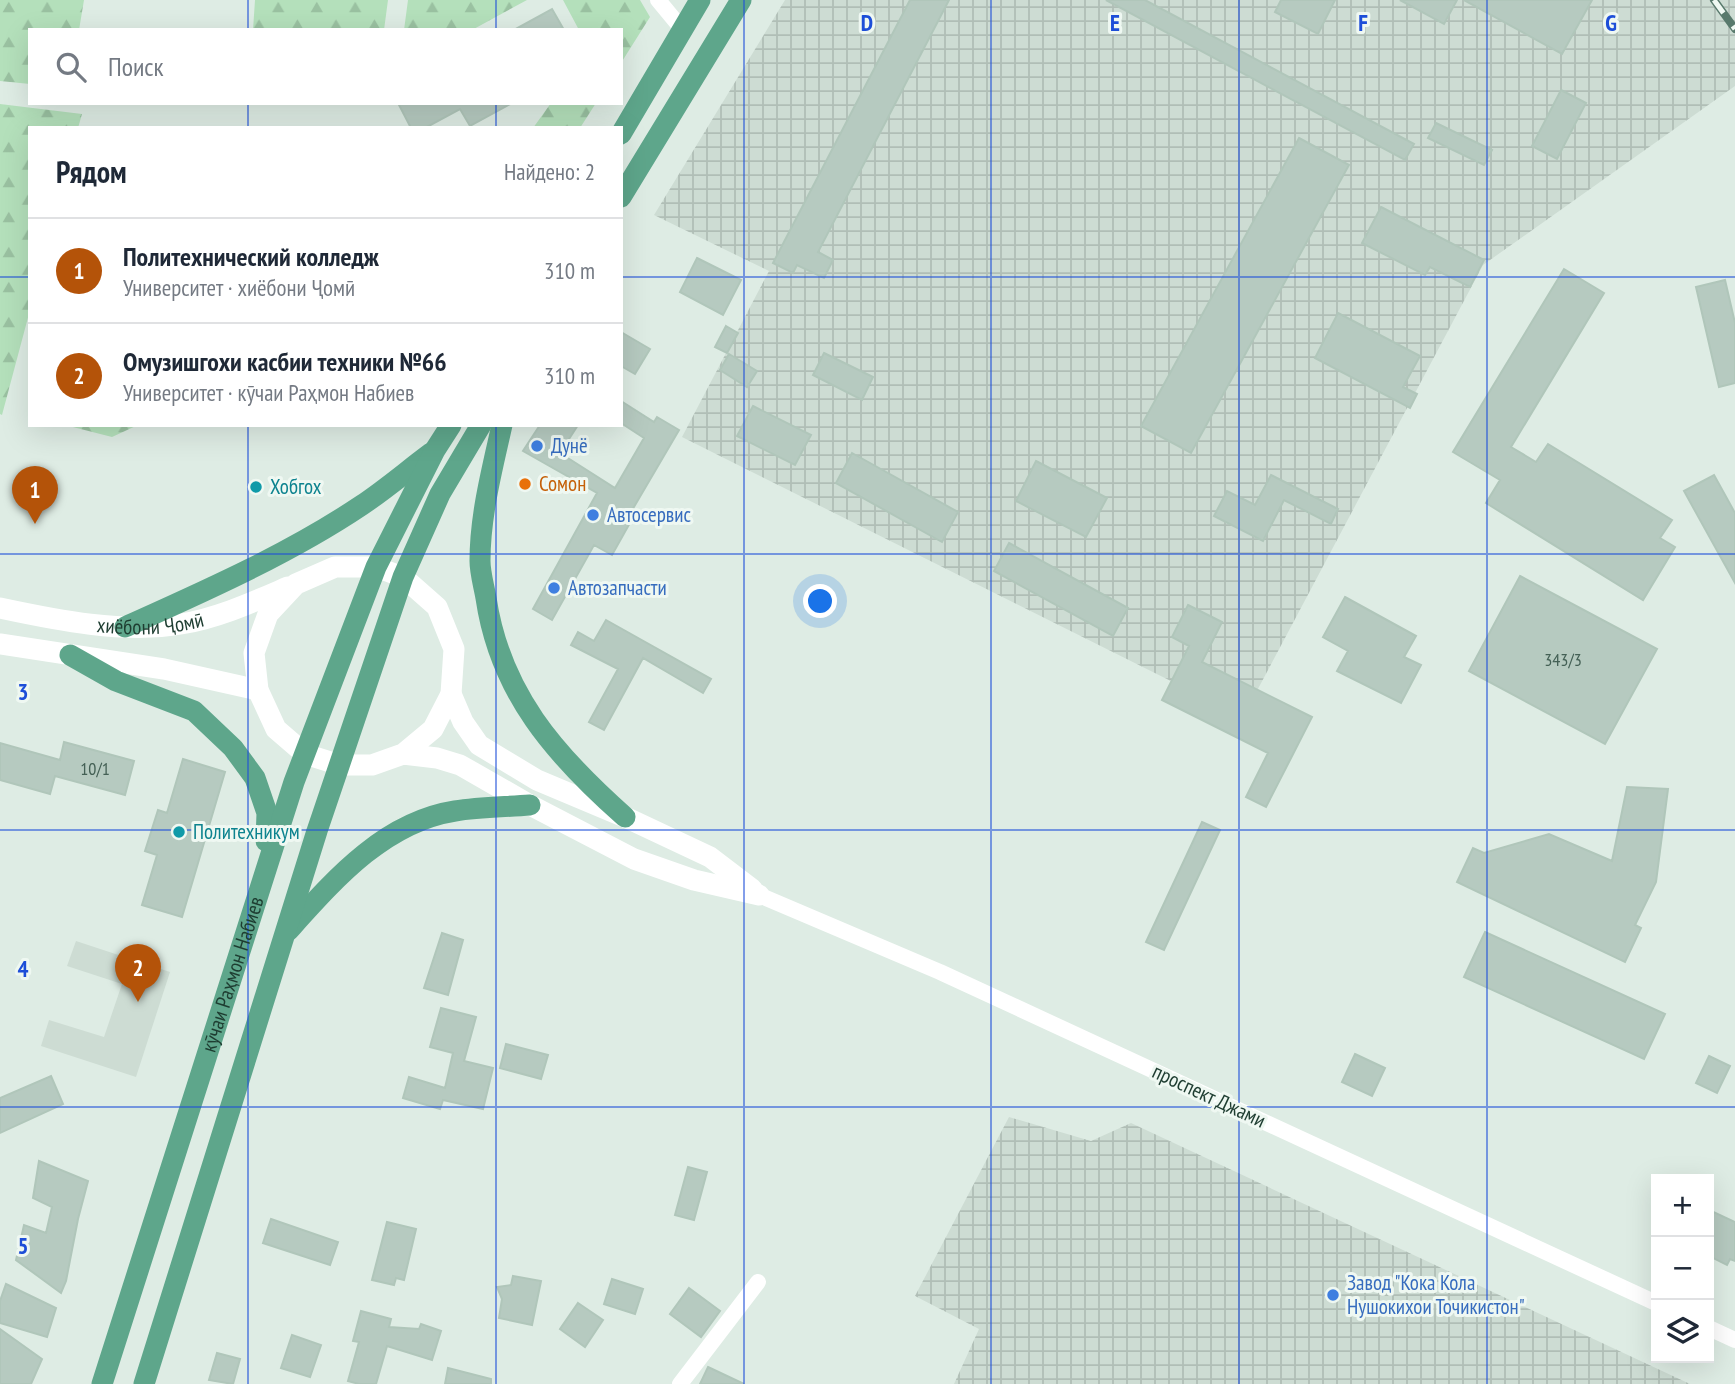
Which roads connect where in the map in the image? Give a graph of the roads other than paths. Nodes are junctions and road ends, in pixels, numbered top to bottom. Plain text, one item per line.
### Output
1 (658, 0) edge
2 (700, 0) edge
3 (741, 0) edge
4 (682, 29) junction
5 (623, 131) edge
6 (623, 194) edge
7 (450, 427) edge
8 (480, 427) edge
9 (502, 427) edge
10 (435, 450) junction
11 (376, 567) junction
12 (403, 577) junction
13 (296, 584) junction
14 (0, 608) edge
15 (125, 627) junction
16 (0, 644) edge
17 (70, 655) junction
18 (258, 690) junction
19 (451, 694) junction
20 (305, 754) junction
21 (403, 754) junction
22 (340, 765) junction
23 (530, 805) junction
24 (625, 817) junction
25 (265, 870) junction
26 (759, 895) junction
27 (284, 935) junction
28 (199, 1081) junction
29 (234, 1095) junction
30 (758, 1282) dead end
31 (1651, 1301) edge
32 (1714, 1330) edge
33 (1735, 1340) edge
34 (102, 1384) edge
35 (144, 1384) edge
36 (680, 1384) edge

1 - 4 street
2 - 4 main road
3 - 6 main road
4 - 5 main road
7 - 10 main road
8 - 12 main road, кӯчаи Раҳмон Набиев
9 - 24 main road
10 - 11 main road, кӯчаи Раҳмон Набиев
10 - 15 main road
11 - 12 main road
11 - 13 main road, хиёбони Ҷомӣ
11 - 20 main road, кӯчаи Раҳмон Набиев
12 - 19 main road
12 - 22 main road, кӯчаи Раҳмон Набиев
13 - 15 main road, хиёбони Ҷомӣ
13 - 18 main road
14 - 15 main road, хиёбони Ҷомӣ
16 - 17 main road, хиёбони Ҷомӣ
17 - 18 main road, хиёбони Ҷомӣ
17 - 25 main road
18 - 20 main road
19 - 21 main road
19 - 24 main road
20 - 22 main road
20 - 25 main road, кӯчаи Раҳмон Набиев
21 - 22 main road
21 - 23 main road
22 - 27 main road, кӯчаи Раҳмон Набиев
23 - 26 main road
23 - 27 main road
24 - 26 main road
25 - 28 main road, кӯчаи Раҳмон Набиев
26 - 31 street, проспект Джами
27 - 29 main road, кӯчаи Раҳмон Набиев
28 - 29 main road
28 - 34 main road, кӯчаи Раҳмон Набиев
29 - 35 main road, кӯчаи Раҳмон Набиев
30 - 36 street
32 - 33 street

